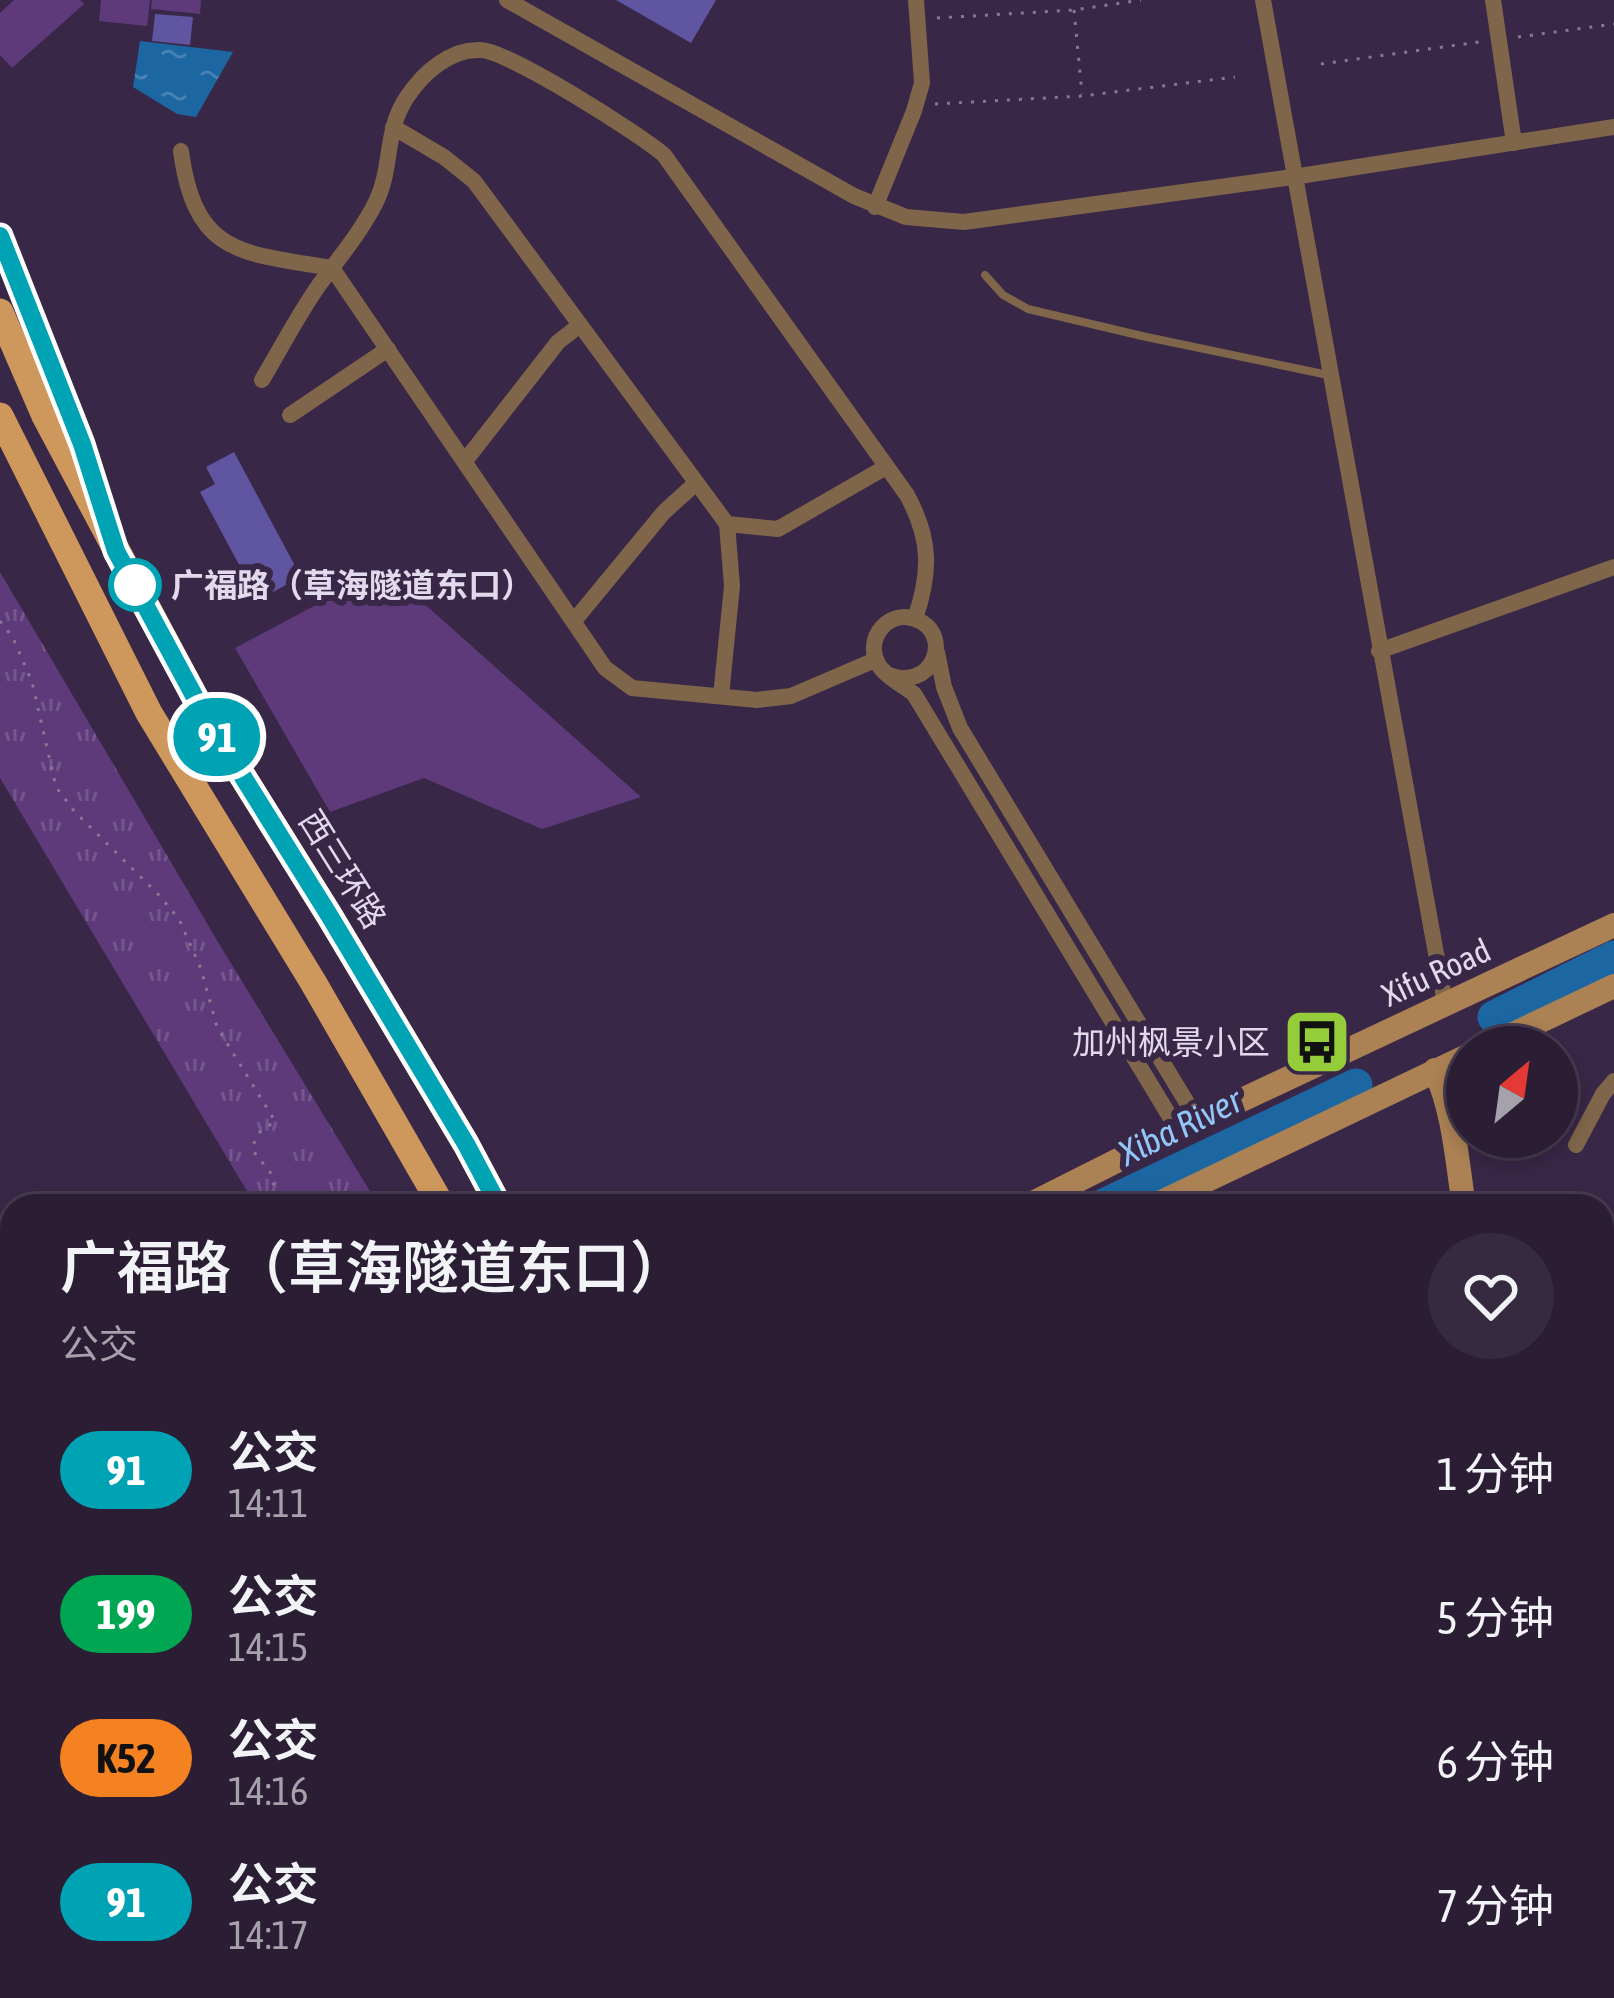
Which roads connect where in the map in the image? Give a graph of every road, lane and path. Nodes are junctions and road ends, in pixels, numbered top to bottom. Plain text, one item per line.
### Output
1 (507, 0) edge
2 (1064, 0) edge
3 (1141, 0) edge
4 (1263, 0) edge
5 (1493, 0) edge
6 (916, 10) edge
7 (1065, 10) junction
8 (1074, 10) junction
9 (1614, 24) edge
10 (1498, 39) junction
11 (1321, 64) dead end
12 (1235, 77) dead end
13 (1082, 96) junction
14 (916, 105) junction
15 (393, 127) junction
16 (1614, 127) edge
17 (1514, 143) junction
18 (181, 151) dead end
19 (1293, 177) junction
20 (875, 207) junction
21 (0, 236) edge
22 (332, 268) junction
23 (985, 275) dead end
24 (0, 312) edge
25 (580, 325) junction
26 (388, 349) junction
27 (1329, 376) junction
28 (262, 380) dead end
29 (290, 415) dead end
30 (0, 416) edge
31 (0, 442) edge
32 (465, 461) junction
33 (886, 467) junction
34 (696, 483) junction
35 (38, 494) junction
36 (727, 524) junction
37 (116, 551) junction
38 (1614, 567) edge
39 (915, 619) junction
40 (0, 621) edge
41 (574, 621) junction
42 (935, 644) junction
43 (1379, 651) junction
44 (881, 667) junction
45 (722, 696) junction
46 (1614, 925) edge
47 (1614, 986) edge
48 (1445, 1003) junction
49 (1530, 1026) edge
50 (1446, 1065) edge
51 (1435, 1070) junction
52 (1614, 1081) edge
53 (1188, 1125) junction
54 (1578, 1141) edge
55 (276, 1194) edge
56 (435, 1194) edge
57 (493, 1194) edge
58 (1051, 1194) edge
59 (1178, 1194) edge
60 (1463, 1194) edge

1 - 20 street
2 - 7 path
3 - 8 path
4 - 19 street
5 - 10 street
6 - 7 path
6 - 14 street
7 - 8 path
8 - 13 path
9 - 10 path
10 - 11 path
10 - 17 street
12 - 13 path
13 - 14 path
14 - 20 street
15 - 22 street
15 - 25 street
15 - 33 street
16 - 17 street
17 - 19 street
18 - 22 street
19 - 20 street
19 - 27 street
21 - 37 street
22 - 26 street
22 - 28 street
23 - 27 lane
24 - 37 main road, 西三环路
25 - 32 street
25 - 34 street
26 - 29 street
26 - 32 street
27 - 43 street
30 - 35 main road
31 - 35 street
32 - 41 street
33 - 36 street
33 - 39 street
34 - 36 street
34 - 41 street
35 - 56 main road
36 - 45 street
37 - 57 main road, 西三环路
38 - 43 street
39 - 42 street
39 - 44 street
40 - 55 path
41 - 45 street
42 - 44 street
42 - 53 street
43 - 48 street
44 - 45 street
44 - 53 street
46 - 48 main road, Xifu Road
47 - 49 main road
48 - 53 main road, Xifu Road
50 - 51 main road
51 - 59 main road
51 - 60 main road
52 - 54 street
53 - 58 main road, Xifu Road

